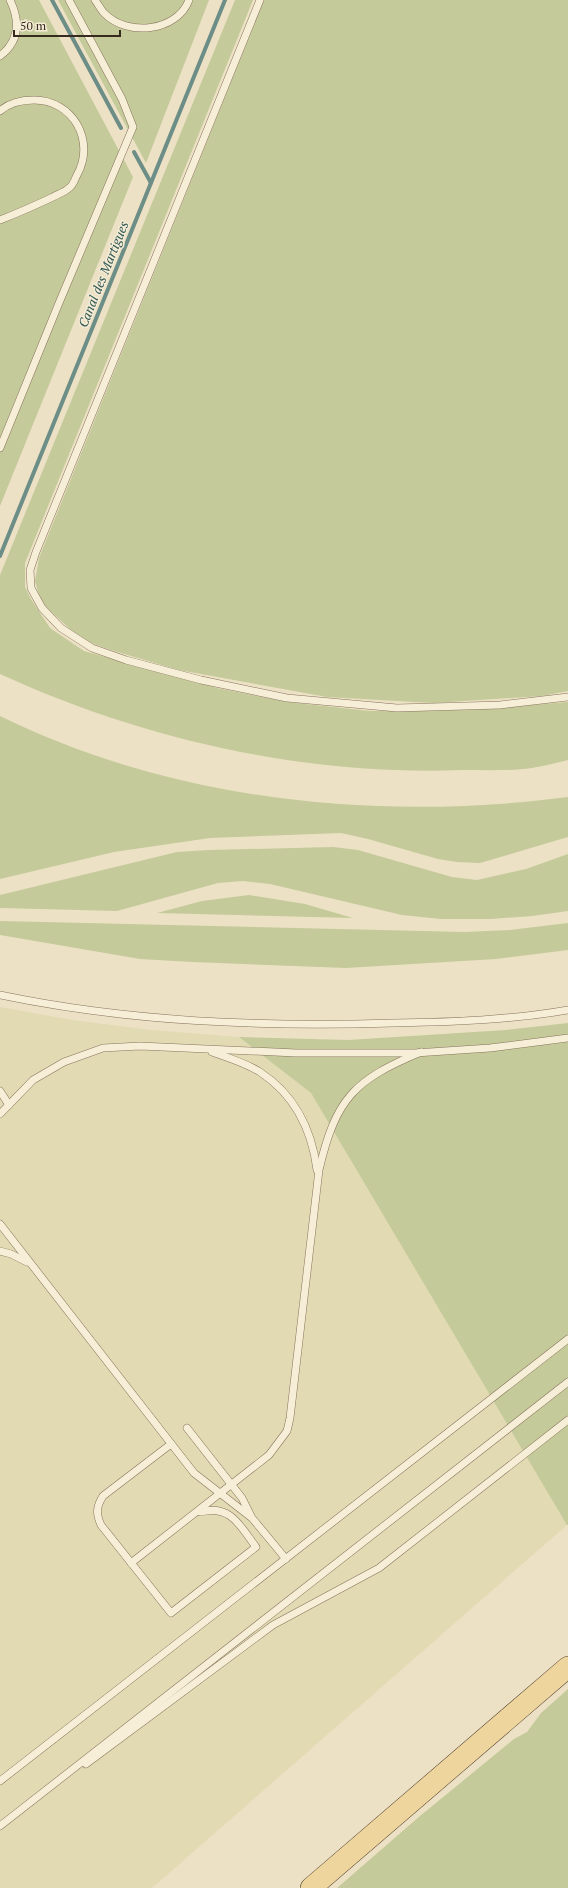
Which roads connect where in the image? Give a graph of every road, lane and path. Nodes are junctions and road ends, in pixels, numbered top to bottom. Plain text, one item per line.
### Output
1 (10, 0) edge
2 (69, 0) edge
3 (96, 0) edge
4 (189, 0) edge
5 (260, 0) edge
6 (0, 56) edge
7 (0, 111) edge
8 (20, 213) junction
9 (0, 220) edge
10 (0, 224) edge
11 (0, 448) edge
12 (568, 697) edge
13 (0, 995) edge
14 (568, 1010) edge
15 (568, 1038) edge
16 (206, 1049) junction
17 (421, 1052) junction
18 (0, 1091) edge
19 (9, 1105) junction
20 (0, 1114) edge
21 (318, 1178) junction
22 (0, 1224) edge
23 (0, 1251) edge
24 (30, 1264) junction
25 (568, 1339) edge
26 (568, 1382) edge
27 (568, 1420) edge
28 (187, 1428) dead end
29 (171, 1444) junction
30 (232, 1485) junction
31 (221, 1494) junction
32 (197, 1512) junction
33 (252, 1518) junction
34 (286, 1559) junction
35 (132, 1563) junction
36 (568, 1667) edge
37 (0, 1781) edge
38 (0, 1827) edge
39 (311, 1888) edge

1 - 6 lane
2 - 11 lane
3 - 4 lane
5 - 12 lane
7 - 8 lane
8 - 9 lane
8 - 10 lane
13 - 14 lane
15 - 17 lane
16 - 17 lane
16 - 19 lane
16 - 21 lane
17 - 21 lane
18 - 19 lane
19 - 20 lane
21 - 30 lane
22 - 24 lane
23 - 24 lane
24 - 29 lane
25 - 34 lane
26 - 38 lane
27 - 38 lane
28 - 30 lane
29 - 31 lane
29 - 35 lane
30 - 31 lane
30 - 33 lane
31 - 32 lane
31 - 33 lane
32 - 35 lane
32 - 35 lane
33 - 34 lane
34 - 37 lane
36 - 39 main road

